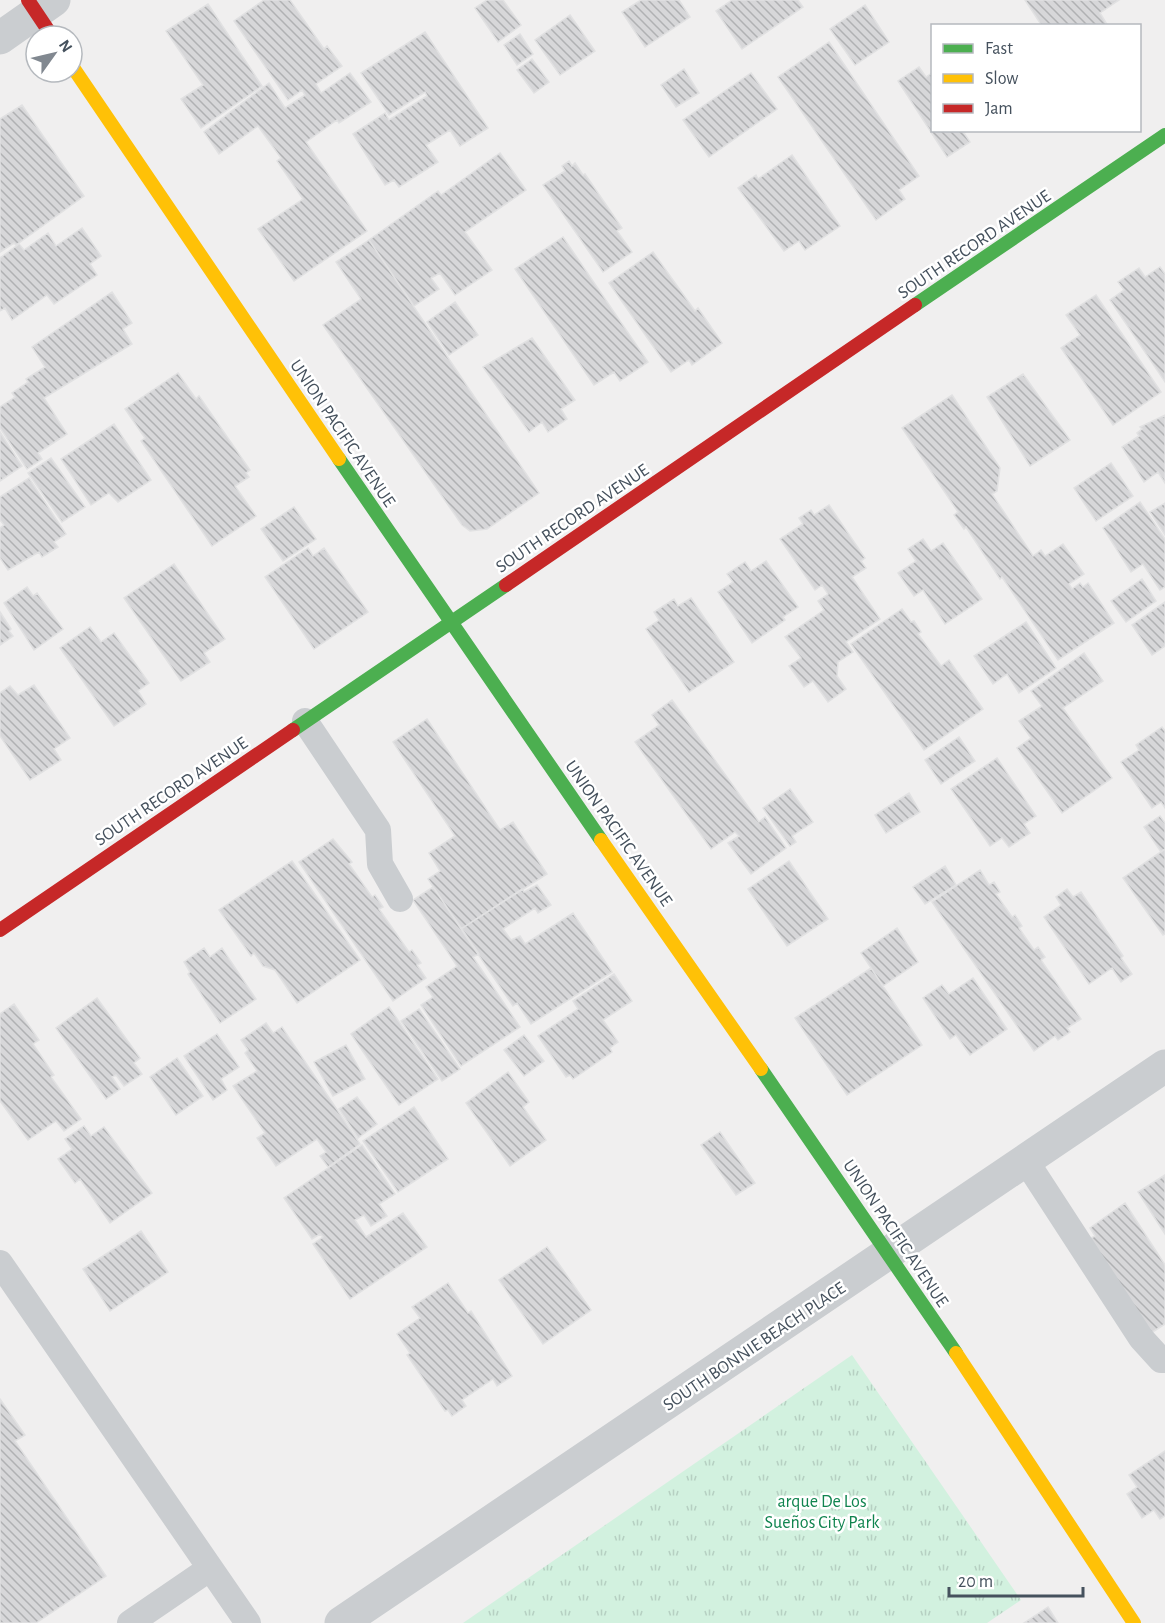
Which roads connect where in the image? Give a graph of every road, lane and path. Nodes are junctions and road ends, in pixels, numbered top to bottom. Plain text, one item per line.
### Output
1 (42, 12) edge
2 (0, 38) edge
3 (84, 84) edge
4 (1165, 135) edge
5 (450, 623) junction
6 (306, 721) junction
7 (400, 899) dead end
8 (0, 930) edge
9 (1165, 1066) edge
10 (1026, 1161) junction
11 (890, 1254) junction
12 (0, 1263) edge
13 (1165, 1360) edge
14 (209, 1569) junction
15 (130, 1623) edge
16 (248, 1623) edge
17 (341, 1623) edge
18 (1134, 1623) edge

1 - 2 street
3 - 5 street, UNION PACIFIC AVENUE
4 - 5 street, SOUTH RECORD AVENUE
5 - 6 street, SOUTH RECORD AVENUE
5 - 11 street, UNION PACIFIC AVENUE
6 - 7 lane
6 - 8 street, SOUTH RECORD AVENUE
9 - 10 street, SOUTH BONNIE BEACH PLACE
10 - 11 street, SOUTH BONNIE BEACH PLACE
10 - 13 lane
11 - 17 street, SOUTH BONNIE BEACH PLACE
11 - 18 street, UNION PACIFIC AVENUE
12 - 14 lane
14 - 15 lane
14 - 16 lane

